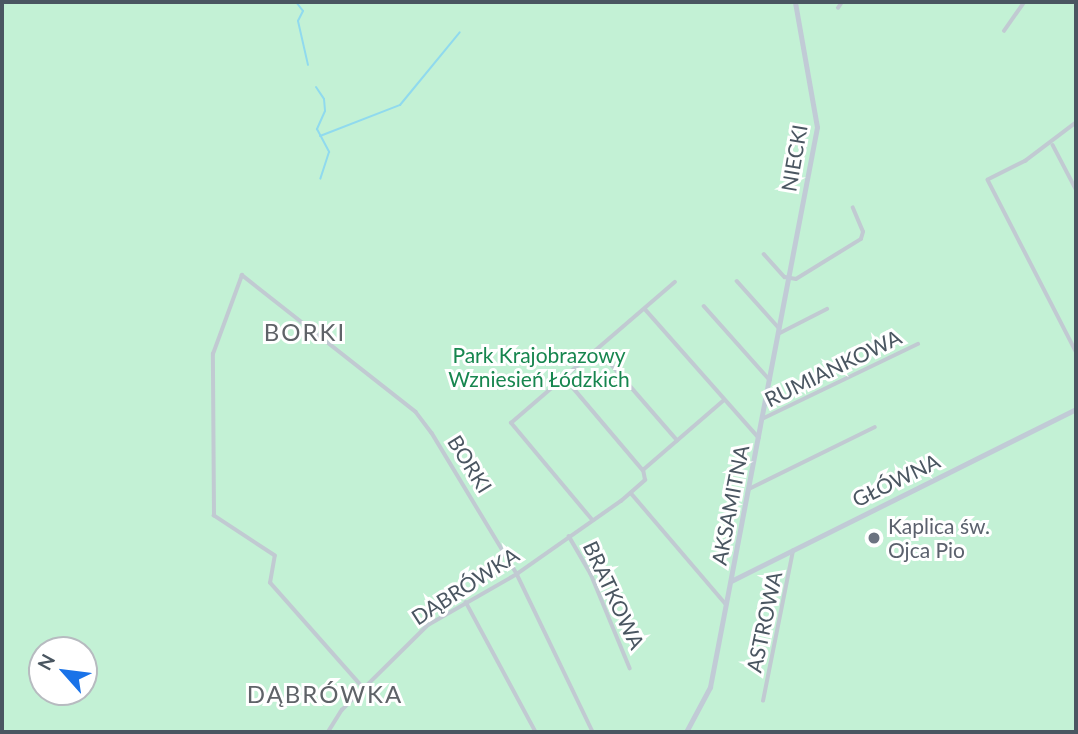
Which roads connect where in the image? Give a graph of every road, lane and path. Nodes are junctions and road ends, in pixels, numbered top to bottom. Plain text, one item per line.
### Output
1 (795, 2) edge
2 (842, 2) edge
3 (1024, 2) edge
4 (838, 8) dead end
5 (1004, 31) dead end
6 (1076, 123) edge
7 (1052, 144) junction
8 (1076, 189) edge
9 (853, 208) dead end
10 (764, 254) dead end
11 (788, 279) junction
12 (737, 281) dead end
13 (675, 282) dead end
14 (704, 306) dead end
15 (645, 309) junction
16 (827, 309) dead end
17 (779, 331) junction
18 (918, 344) dead end
19 (598, 349) junction
20 (1076, 351) edge
21 (564, 377) junction
22 (770, 380) junction
23 (724, 400) junction
24 (1076, 409) edge
25 (762, 419) junction
26 (875, 427) dead end
27 (759, 438) junction
28 (677, 440) junction
29 (643, 470) junction
30 (749, 489) junction
31 (631, 493) junction
32 (592, 520) junction
33 (569, 536) junction
34 (793, 549) junction
35 (517, 574) junction
36 (731, 581) junction
37 (467, 602) junction
38 (726, 605) junction
39 (630, 668) dead end
40 (363, 688) junction
41 (763, 701) dead end
42 (328, 732) edge
43 (536, 732) edge
44 (593, 732) edge
45 (686, 732) edge

1 - 11 street, NIECKI
2 - 4 street
3 - 5 street
6 - 7 street
7 - 8 street
7 - 20 street
9 - 11 street
10 - 11 street
11 - 17 street, AKSAMITNA
12 - 17 street
13 - 15 street
14 - 22 street
15 - 19 street
15 - 23 street
16 - 17 street
17 - 22 street, AKSAMITNA
18 - 25 street, RUMIANKOWA
19 - 21 street
19 - 28 street
21 - 29 street
21 - 32 street
22 - 25 street, AKSAMITNA
23 - 27 street
23 - 28 street
24 - 34 street, GŁÓWNA
25 - 27 street, AKSAMITNA
26 - 30 street
27 - 30 street, AKSAMITNA
28 - 29 street
29 - 31 street
30 - 36 street, AKSAMITNA
31 - 32 street, DĄBRÓWKA
31 - 38 street
32 - 33 street, DĄBRÓWKA
33 - 35 street, DĄBRÓWKA
33 - 39 street, BRATKOWA
34 - 36 street, GŁÓWNA
34 - 41 street, ASTROWA
35 - 37 street, DĄBRÓWKA
35 - 40 street, BORKI
35 - 44 street, BORKI
36 - 38 street, AKSAMITNA
37 - 40 street, DĄBRÓWKA
37 - 43 street
38 - 45 street, AKSAMITNA
40 - 42 street, DĄBRÓWKA

